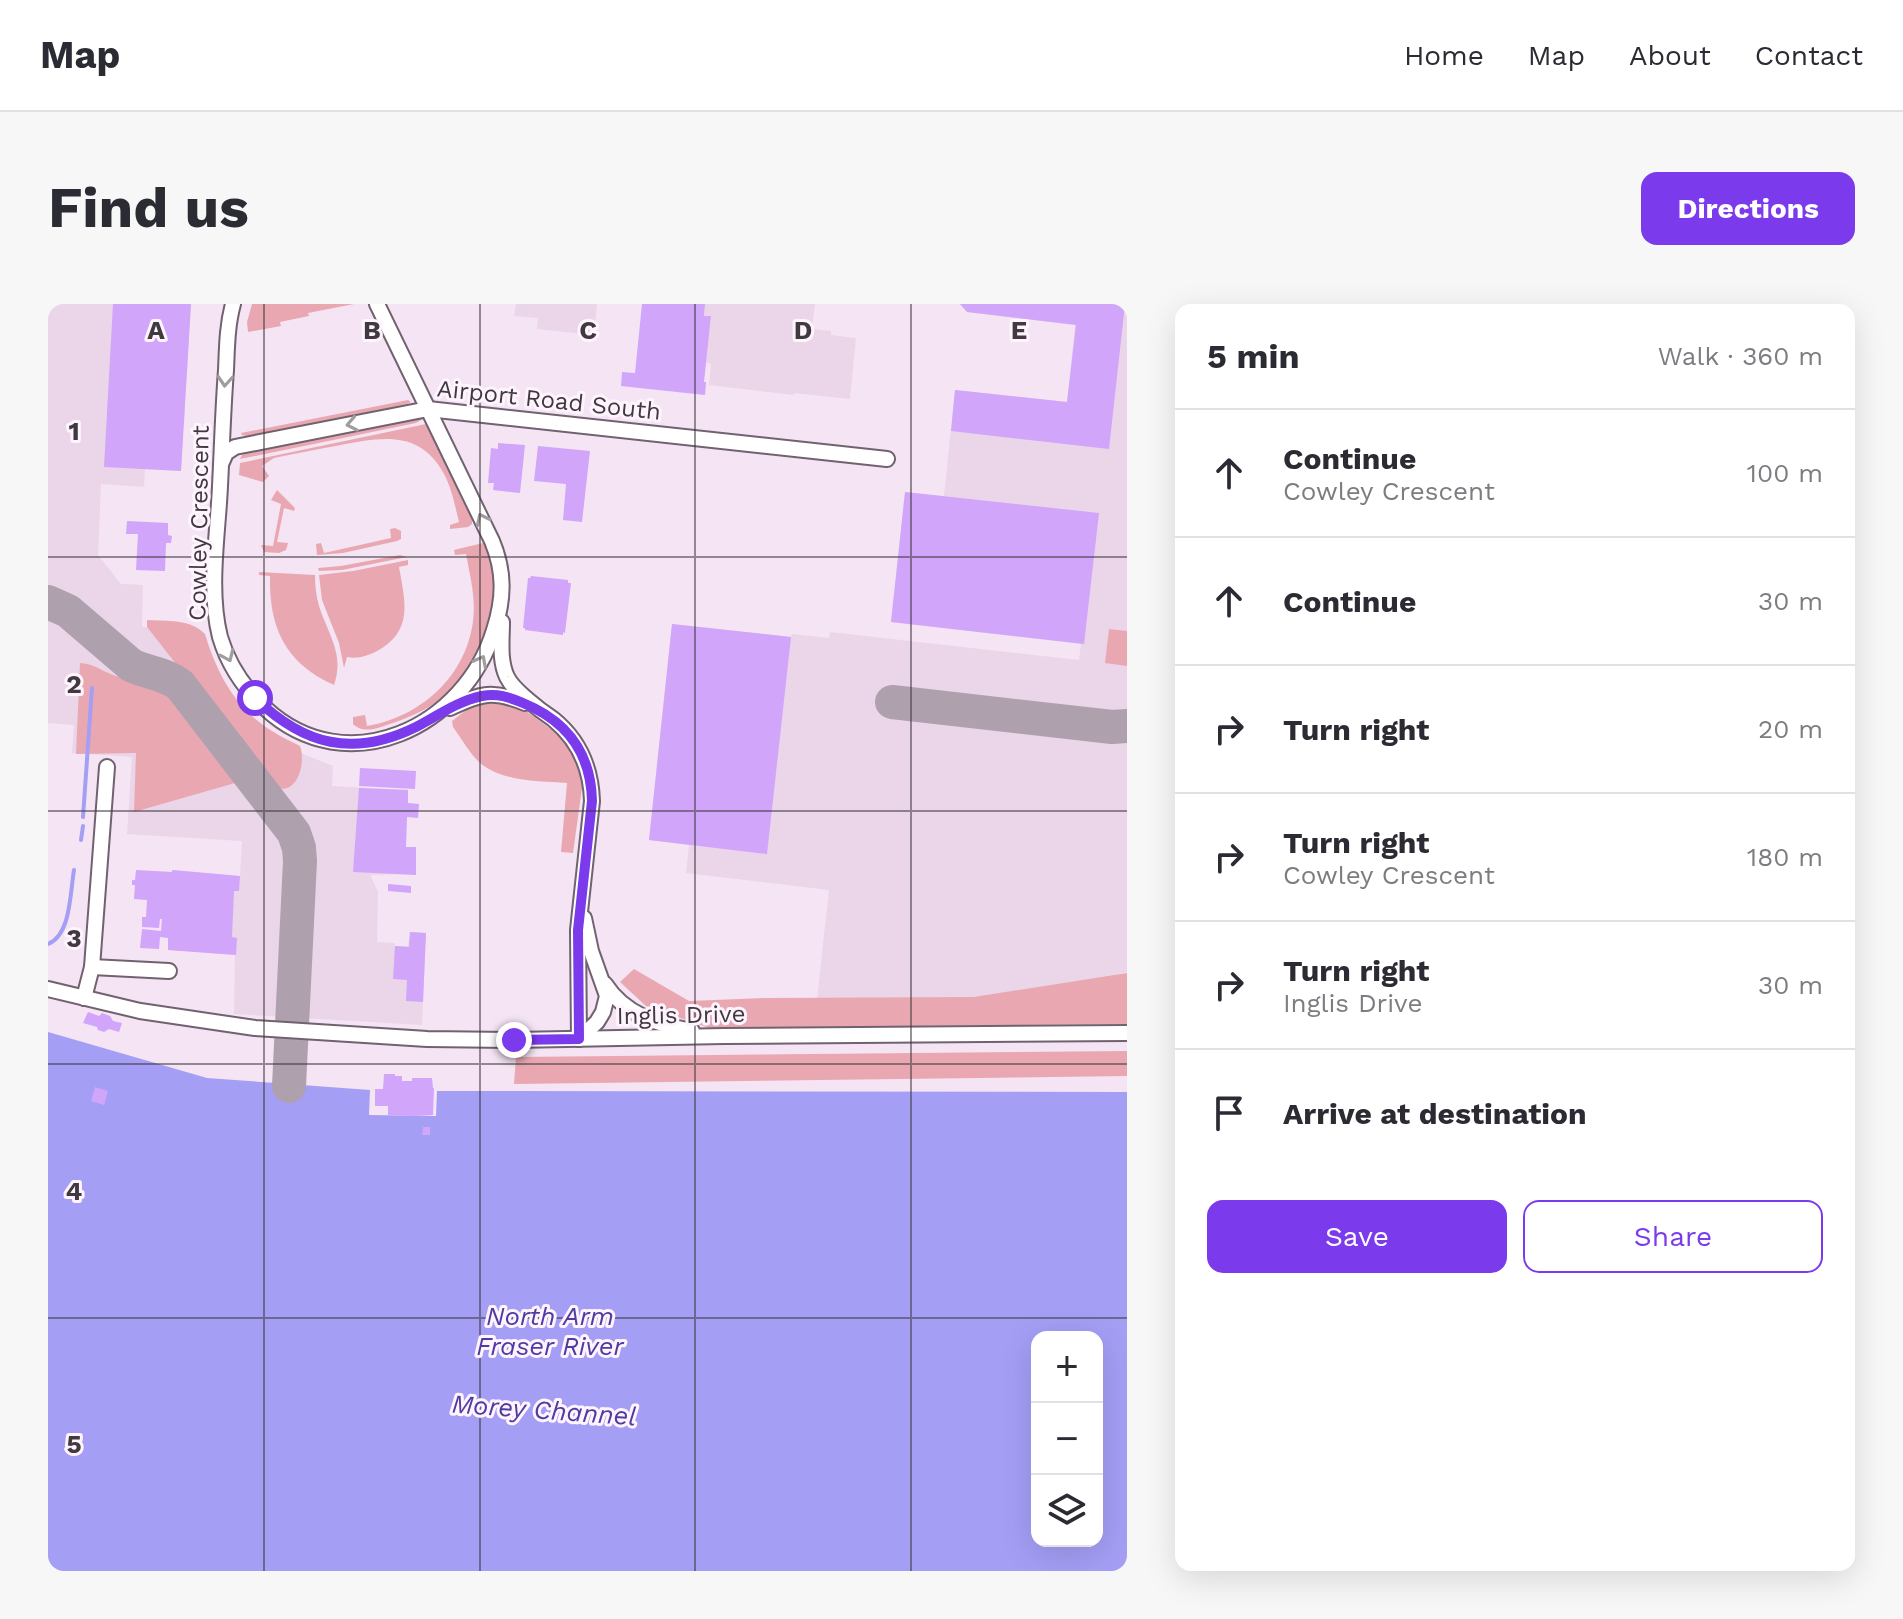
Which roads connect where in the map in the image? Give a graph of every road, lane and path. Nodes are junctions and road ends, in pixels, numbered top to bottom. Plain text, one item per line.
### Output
1 (233, 304) edge
2 (377, 304) edge
3 (428, 409) junction
4 (887, 459) dead end
5 (221, 468) junction
6 (503, 593) junction
7 (537, 708) junction
8 (435, 715) junction
9 (107, 767) dead end
10 (581, 902) junction
11 (92, 967) junction
12 (169, 971) dead end
13 (602, 978) junction
14 (48, 989) edge
15 (84, 998) junction
16 (1127, 1033) edge
17 (724, 1036) junction
18 (579, 1039) junction

1 -> 5 street, Cowley Crescent
2 - 3 street, Cowley Crescent
3 - 4 street, Airport Road South
3 -> 5 street, Airport Road South
6 -> 3 street, Cowley Crescent
5 -> 8 street, Cowley Crescent
6 - 7 street
8 -> 6 street, Cowley Crescent
7 - 8 street
7 - 10 street
9 - 11 street
10 - 13 street
10 - 18 street
11 - 12 street
11 - 15 street
13 - 17 street
13 - 18 street
14 - 15 street, Inglis Drive
15 - 18 street, Inglis Drive
16 - 17 street, Inglis Drive
17 - 18 street, Inglis Drive

